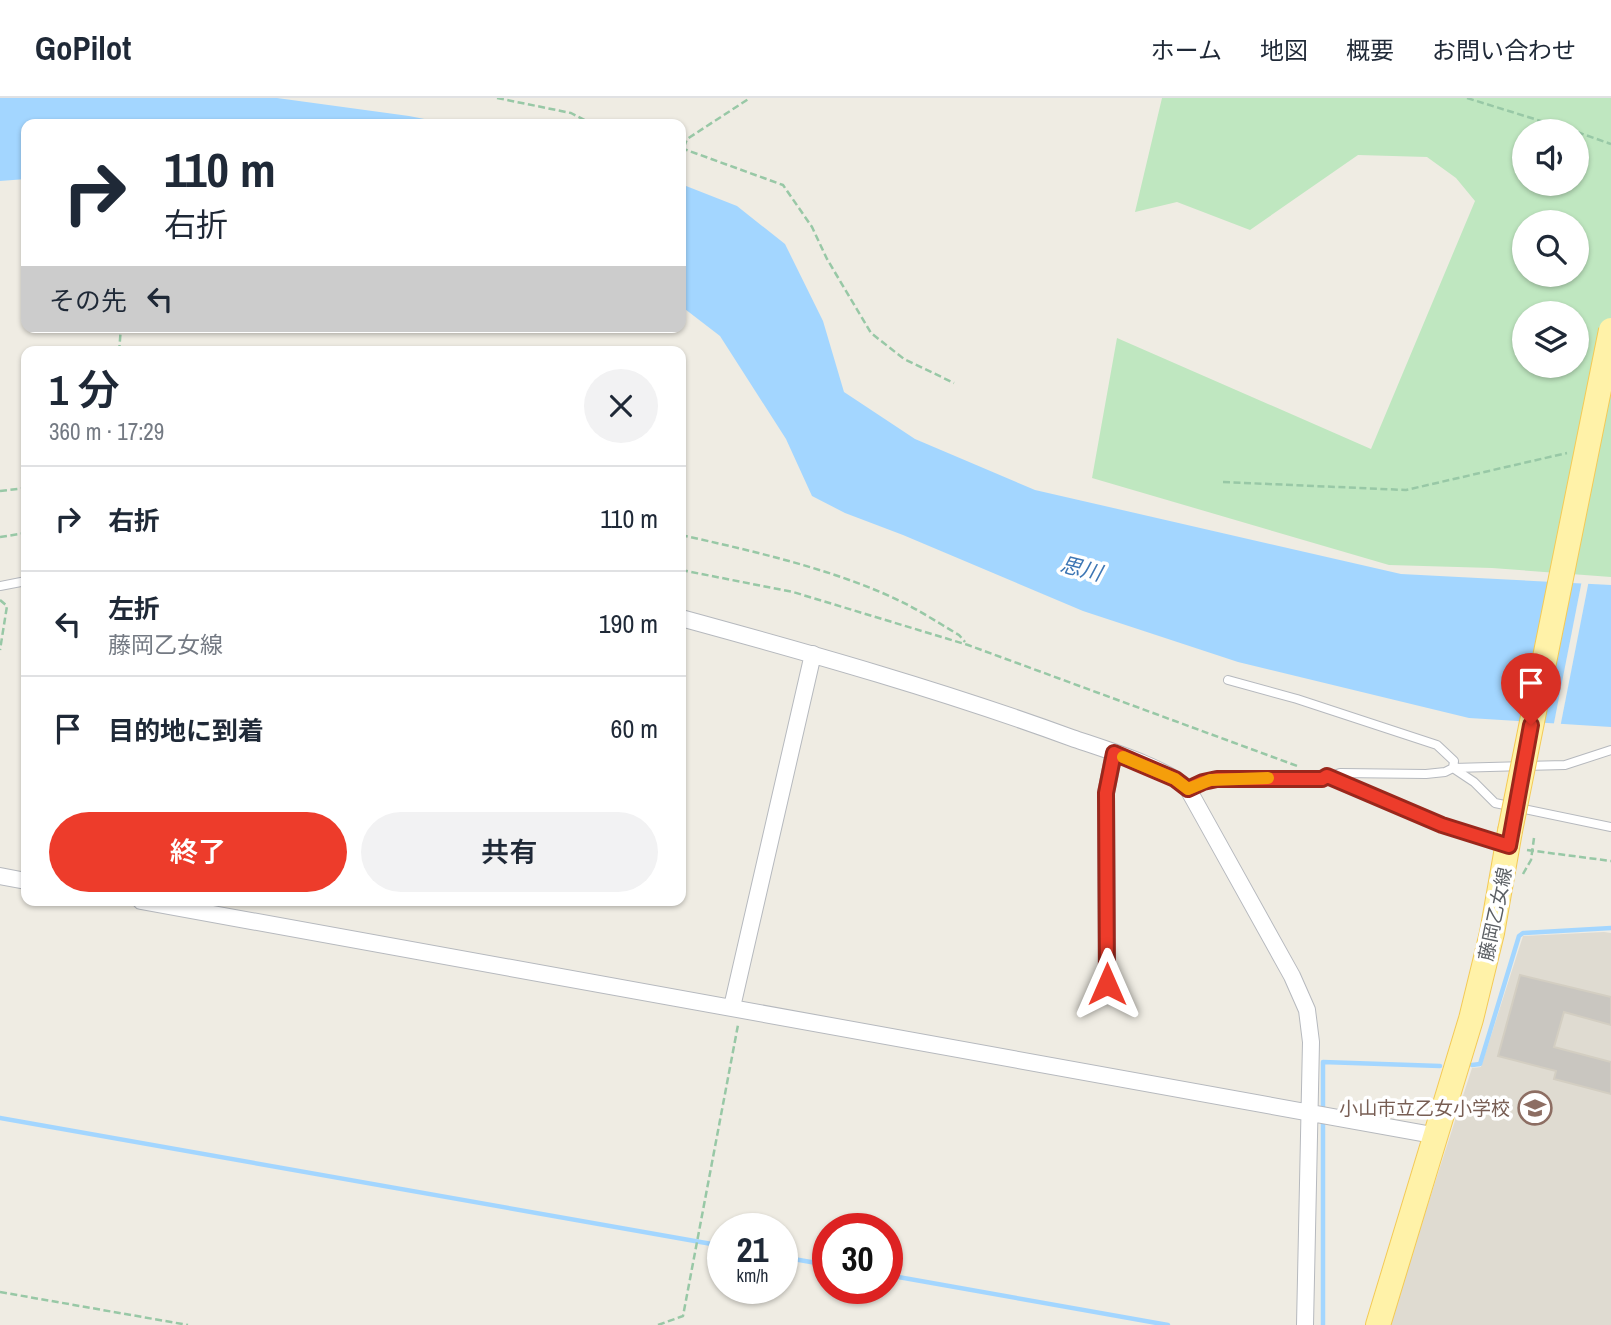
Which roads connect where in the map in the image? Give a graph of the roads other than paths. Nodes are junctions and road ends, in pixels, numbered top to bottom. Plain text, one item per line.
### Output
1 (1611, 330) edge
2 (21, 582) edge
3 (0, 586) edge
4 (686, 619) edge
5 (813, 654) junction
6 (1228, 680) dead end
7 (1611, 750) edge
8 (1114, 753) junction
9 (1454, 768) junction
10 (1327, 776) junction
11 (1188, 789) junction
12 (1611, 827) edge
13 (1509, 838) junction
14 (0, 876) edge
15 (21, 880) edge
16 (169, 906) edge
17 (1107, 984) dead end
18 (736, 1008) junction
19 (1308, 1110) junction
20 (1437, 1136) junction
21 (1305, 1325) edge
22 (1378, 1325) edge

1 - 13 main road, 藤岡乙女線, bridge
2 - 3 lane
4 - 5 street
5 - 8 street
5 - 18 street
6 - 9 lane
7 - 9 lane
8 - 11 street
8 - 17 street
9 - 10 lane
9 - 12 lane
10 - 11 lane
10 - 13 lane
11 - 19 street
13 - 20 main road, 藤岡乙女線
14 - 15 street
16 - 18 street
18 - 19 street
19 - 20 street
19 - 21 street
20 - 22 main road, 藤岡乙女線

